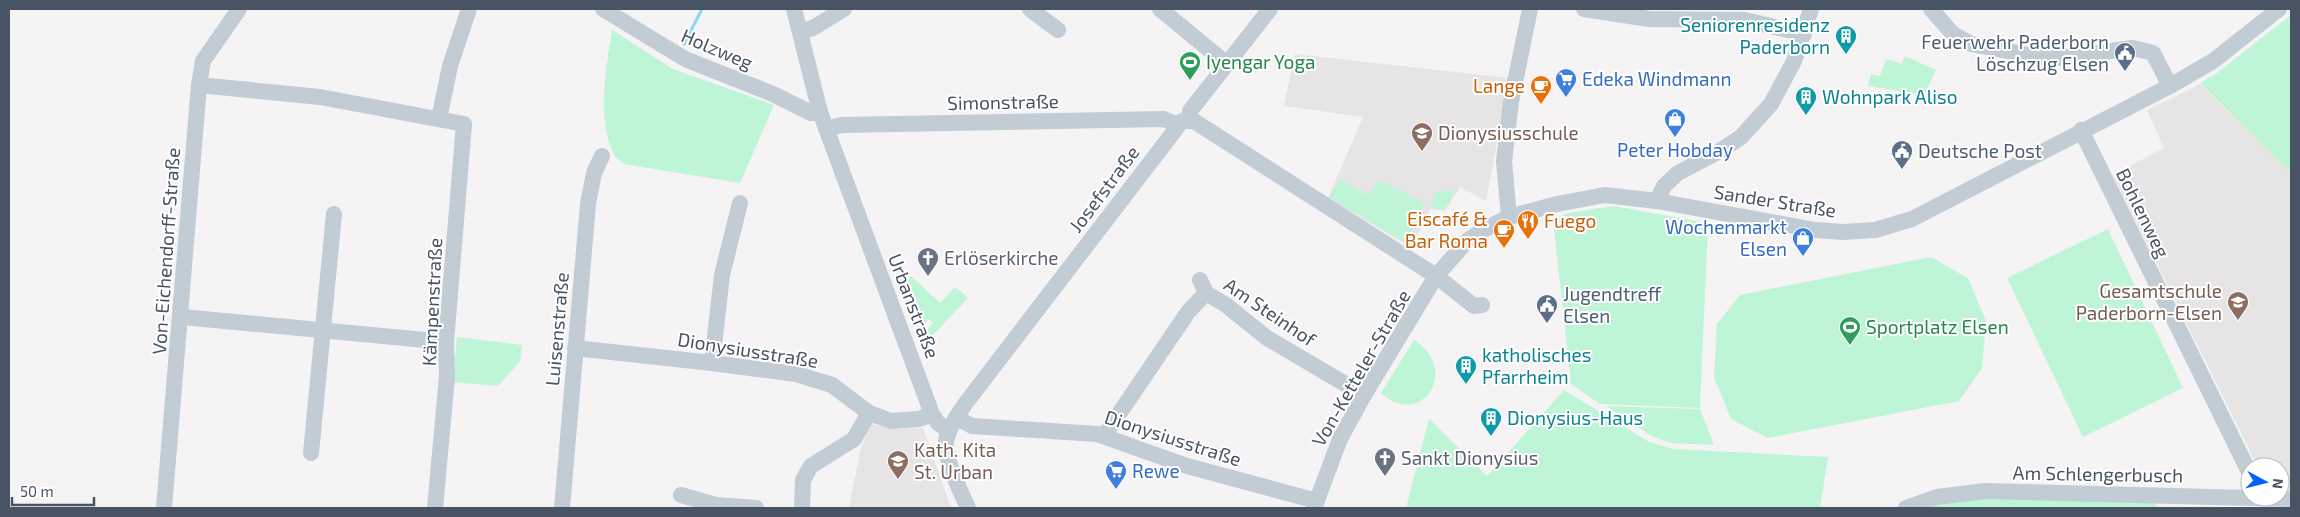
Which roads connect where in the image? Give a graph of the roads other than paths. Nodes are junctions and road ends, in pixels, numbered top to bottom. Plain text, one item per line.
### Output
1 (239, 9) edge
2 (469, 9) edge
3 (603, 9) edge
4 (794, 9) edge
5 (844, 9) edge
6 (1030, 9) edge
7 (1160, 9) edge
8 (1270, 9) edge
9 (1530, 9) edge
10 (1584, 9) edge
11 (1811, 9) edge
12 (1931, 9) edge
13 (2279, 9) edge
14 (1058, 30) dead end
15 (800, 32) junction
16 (1804, 34) junction
17 (1227, 64) junction
18 (199, 85) junction
19 (2170, 86) junction
20 (820, 112) junction
21 (439, 119) junction
22 (1184, 122) junction
23 (827, 129) junction
24 (2081, 130) junction
25 (602, 156) dead end
26 (1657, 200) junction
27 (740, 203) dead end
28 (334, 214) dead end
29 (1509, 217) junction
30 (1436, 276) junction
31 (1482, 305) dead end
32 (182, 317) junction
33 (324, 329) junction
34 (446, 342) junction
35 (575, 348) junction
36 (712, 362) junction
37 (1364, 395) junction
38 (869, 412) junction
39 (932, 414) junction
40 (953, 424) junction
41 (1104, 436) junction
42 (312, 453) dead end
43 (2242, 457) edge
44 (681, 496) dead end
45 (2240, 500) edge
46 (1315, 505) edge
47 (164, 508) edge
48 (435, 508) edge
49 (562, 508) edge
50 (756, 508) edge
51 (802, 508) edge
52 (968, 508) edge
53 (1906, 508) edge

1 - 18 street, Von-Eichendorff-Straße
2 - 21 street
3 - 20 street, Holzweg
4 - 15 street, Urbanstraße
5 - 15 street
6 - 14 street
7 - 17 street
8 - 17 street, Josefstraße
9 - 29 street
10 - 16 street
11 - 16 street
12 - 19 street
13 - 19 street, Sander Straße
15 - 20 street, Urbanstraße
16 - 26 street
17 - 22 street, Josefstraße
18 - 21 street
18 - 32 street, Von-Eichendorff-Straße
19 - 24 street, Sander Straße
20 - 23 street, Urbanstraße
21 - 34 street, Kämpenstraße
22 - 23 street, Simonstraße
22 - 30 street, Simonstraße
22 - 40 street, Josefstraße
23 - 39 street, Urbanstraße
24 - 26 street, Sander Straße
24 - 43 street, Bohlenweg
25 - 35 street, Luisenstraße
26 - 29 street, Von-Ketteler-Straße
27 - 36 street
28 - 33 street
29 - 30 street, Von-Ketteler-Straße
30 - 31 street
30 - 37 street, Von-Ketteler-Straße
32 - 33 street
32 - 47 street, Von-Eichendorff-Straße
33 - 34 street
33 - 42 street
34 - 48 street, Kämpenstraße
35 - 36 street, Dionysiusstraße
35 - 49 street, Luisenstraße
36 - 38 street, Dionysiusstraße
37 - 41 street, Am Steinhof
37 - 46 street, Von-Ketteler-Straße
38 - 39 street, Dionysiusstraße
38 - 51 street
39 - 40 street, Urbanstraße
40 - 41 street, Dionysiusstraße
40 - 52 street
41 - 46 street, Dionysiusstraße
44 - 50 street
45 - 53 street, Am Schlengerbusch

